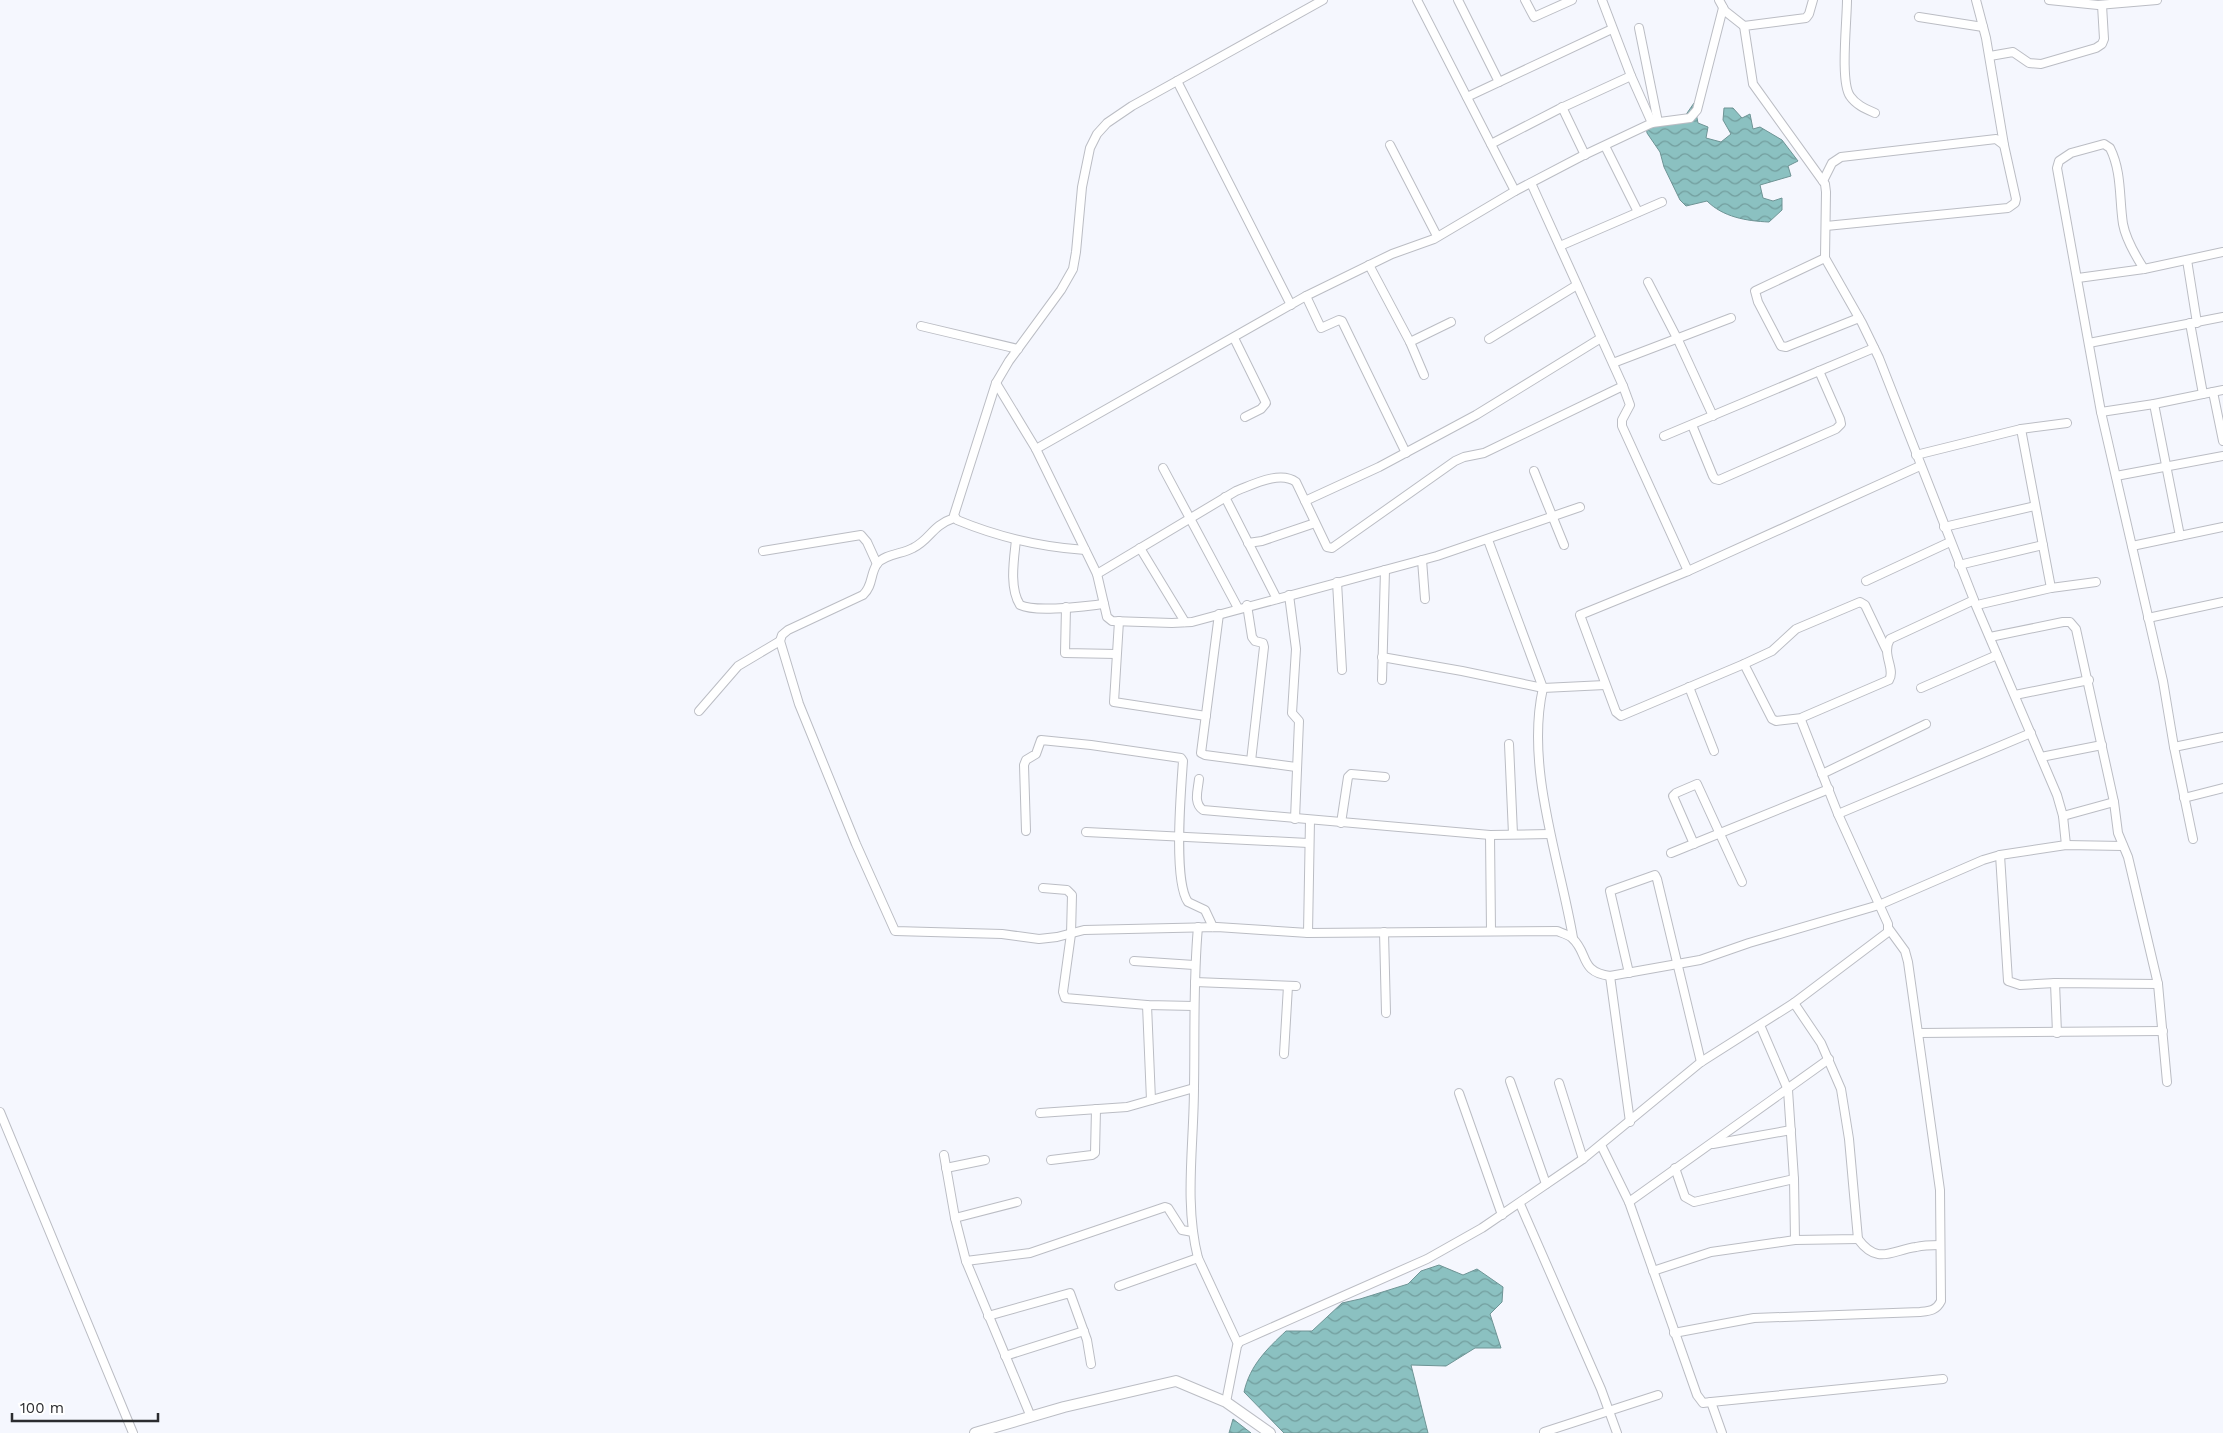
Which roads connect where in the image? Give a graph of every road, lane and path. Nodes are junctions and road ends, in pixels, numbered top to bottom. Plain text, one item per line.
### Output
1 (1323, 0) edge
2 (1416, 0) edge
3 (1458, 0) edge
4 (1525, 0) edge
5 (1572, 0) edge
6 (1602, 0) edge
7 (1719, 0) edge
8 (1813, 0) edge
9 (1847, 0) edge
10 (1976, 0) edge
11 (2049, 0) edge
12 (2157, 0) edge
13 (2102, 5) junction
14 (1723, 8) junction
15 (1919, 17) dead end
16 (1744, 26) junction
17 (1983, 27) junction
18 (1639, 28) dead end
19 (1612, 29) junction
20 (1990, 56) junction
21 (1630, 76) junction
22 (1177, 81) junction
23 (1499, 82) junction
24 (1467, 97) junction
25 (1562, 108) junction
26 (1875, 114) dead end
27 (1655, 122) junction
28 (1491, 144) junction
29 (1390, 145) dead end
30 (2004, 145) junction
31 (1605, 146) junction
32 (1585, 155) junction
33 (1823, 181) junction
34 (1531, 182) junction
35 (1515, 191) junction
36 (1662, 202) dead end
37 (1638, 212) junction
38 (1826, 226) junction
39 (1437, 236) junction
40 (1560, 246) junction
41 (2223, 252) edge
42 (1825, 258) junction
43 (2187, 260) junction
44 (1369, 265) junction
45 (2144, 269) junction
46 (2078, 278) junction
47 (1648, 282) dead end
48 (1577, 285) junction
49 (1306, 296) junction
50 (1291, 305) junction
51 (2223, 317) edge
52 (1731, 318) dead end
53 (1859, 318) junction
54 (1451, 322) dead end
55 (2194, 323) junction
56 (921, 326) dead end
57 (1234, 338) junction
58 (1601, 338) junction
59 (1489, 339) dead end
60 (1678, 340) junction
61 (1410, 342) junction
62 (2089, 343) junction
63 (1874, 348) junction
64 (1018, 349) junction
65 (1613, 363) junction
66 (1819, 371) junction
67 (1424, 375) dead end
68 (996, 383) junction
69 (1623, 386) junction
70 (2223, 390) edge
71 (2213, 392) junction
72 (2203, 394) junction
73 (2154, 404) junction
74 (2101, 412) junction
75 (1713, 416) junction
76 (1245, 417) dead end
77 (2067, 423) dead end
78 (1692, 425) junction
79 (2021, 429) junction
80 (1664, 436) dead end
81 (2223, 442) edge
82 (1036, 449) junction
83 (1406, 453) junction
84 (1916, 455) junction
85 (2223, 456) edge
86 (1920, 466) junction
87 (2166, 466) junction
88 (1163, 468) dead end
89 (1534, 471) dead end
90 (2116, 476) junction
91 (1225, 497) junction
92 (1305, 501) junction
93 (1580, 506) dead end
94 (2035, 506) junction
95 (1551, 517) junction
96 (954, 518) junction
97 (1189, 519) junction
98 (1315, 523) junction
99 (1944, 527) junction
100 (2223, 527) edge
101 (2180, 536) junction
102 (1016, 540) junction
103 (1488, 540) junction
104 (1950, 542) junction
105 (1248, 543) junction
106 (2043, 545) junction
107 (1564, 546) dead end
108 (2132, 546) junction
109 (1140, 548) junction
110 (1085, 550) junction
111 (763, 551) dead end
112 (1422, 560) junction
113 (877, 564) junction
114 (1959, 565) junction
115 (1385, 570) junction
116 (1688, 571) junction
117 (1097, 574) junction
118 (1866, 581) dead end
119 (1337, 582) junction
120 (2096, 582) dead end
121 (2051, 588) junction
122 (1289, 595) junction
123 (1277, 599) junction
124 (1425, 599) dead end
125 (2223, 602) edge
126 (1976, 603) junction
127 (1104, 604) junction
128 (1248, 605) junction
129 (1066, 607) junction
130 (1238, 608) junction
131 (1219, 614) junction
132 (2148, 618) junction
133 (1119, 621) junction
134 (1185, 622) junction
135 (1990, 637) junction
136 (780, 641) junction
137 (1886, 649) junction
138 (1116, 654) junction
139 (1998, 655) junction
140 (1382, 657) junction
141 (1744, 664) junction
142 (1342, 670) dead end
143 (1382, 680) dead end
144 (2089, 680) junction
145 (1605, 685) junction
146 (1689, 687) junction
147 (1543, 688) junction
148 (1921, 688) dead end
149 (2015, 695) junction
150 (699, 710) dead end
151 (1206, 716) junction
152 (1802, 718) junction
153 (1926, 724) dead end
154 (2031, 732) junction
155 (2223, 737) edge
156 (1509, 744) dead end
157 (2102, 746) junction
158 (2174, 747) junction
159 (1714, 751) dead end
160 (2041, 757) junction
161 (1251, 761) junction
162 (1296, 767) junction
163 (1822, 774) junction
164 (1385, 777) dead end
165 (1199, 779) dead end
166 (2223, 788) edge
167 (1828, 789) junction
168 (2184, 798) junction
169 (2114, 802) junction
170 (1838, 814) junction
171 (2063, 816) junction
172 (1295, 819) junction
173 (1310, 820) junction
174 (1341, 822) junction
175 (1026, 831) dead end
176 (1086, 832) dead end
177 (1720, 833) junction
178 (1513, 834) junction
179 (1550, 834) junction
180 (1180, 835) junction
181 (1490, 835) junction
182 (2193, 839) dead end
183 (1308, 842) junction
184 (1694, 844) junction
185 (2066, 845) junction
186 (2122, 846) junction
187 (1671, 853) dead end
188 (2000, 855) junction
189 (1742, 882) dead end
190 (1043, 888) dead end
191 (1879, 905) junction
192 (1198, 927) junction
193 (1213, 927) junction
194 (1889, 930) junction
195 (1491, 931) junction
196 (1384, 932) junction
197 (1308, 933) junction
198 (1071, 934) junction
199 (1573, 938) junction
200 (1134, 961) dead end
201 (1194, 965) junction
202 (1677, 965) junction
203 (1629, 973) junction
204 (1610, 976) junction
205 (1195, 982) junction
206 (2055, 983) junction
207 (2158, 984) junction
208 (1794, 1003) junction
209 (1147, 1006) junction
210 (1194, 1006) junction
211 (1386, 1013) dead end
212 (1760, 1025) junction
213 (2163, 1031) junction
214 (2057, 1033) junction
215 (1919, 1034) junction
216 (1284, 1054) dead end
217 (1829, 1059) junction
218 (1702, 1062) junction
219 (1510, 1080) dead end
220 (2167, 1082) dead end
221 (1559, 1083) dead end
222 (1194, 1088) junction
223 (1788, 1090) junction
224 (1459, 1093) dead end
225 (1152, 1100) junction
226 (1096, 1110) junction
227 (0, 1112) edge
228 (1040, 1113) dead end
229 (1630, 1122) junction
230 (1791, 1130) junction
231 (1600, 1145) junction
232 (1708, 1145) junction
233 (944, 1155) dead end
234 (1583, 1159) junction
235 (985, 1160) dead end
236 (1051, 1160) dead end
237 (946, 1168) junction
238 (1675, 1168) junction
239 (1794, 1179) junction
240 (1546, 1184) junction
241 (1017, 1202) dead end
242 (1629, 1202) junction
243 (1520, 1204) junction
244 (1502, 1215) junction
245 (955, 1218) junction
246 (1193, 1232) junction
247 (1796, 1240) junction
248 (1858, 1240) junction
249 (1940, 1244) junction
250 (1198, 1258) junction
251 (966, 1261) junction
252 (1653, 1271) junction
253 (1119, 1286) dead end
254 (988, 1316) junction
255 (1084, 1330) junction
256 (1674, 1333) junction
257 (1238, 1344) junction
258 (1005, 1356) junction
259 (1091, 1364) dead end
260 (1943, 1379) dead end
261 (1658, 1394) dead end
262 (1712, 1402) junction
263 (1229, 1404) junction
264 (1609, 1411) junction
265 (1031, 1417) junction
266 (1544, 1432) dead end
267 (133, 1433) edge
268 (975, 1433) edge
269 (1270, 1433) edge
270 (1617, 1433) edge
271 (1722, 1433) edge

1 - 22 street
2 - 24 street
3 - 23 street
4 - 5 street
6 - 19 street
7 - 14 street
8 - 16 street
9 - 26 street
10 - 17 street
11 - 13 street
12 - 13 street
13 - 20 street
14 - 16 street
14 - 27 street
15 - 17 street
16 - 33 street
17 - 20 street
18 - 27 street
19 - 21 street
19 - 23 street
20 - 30 street
21 - 25 street
21 - 27 street
22 - 50 street
22 - 64 street
23 - 24 street
24 - 28 street
25 - 28 street
25 - 32 street
27 - 31 street
28 - 35 street
29 - 39 street
30 - 33 street
30 - 38 street
31 - 32 street
31 - 37 street
32 - 34 street
33 - 38 street
34 - 35 street
34 - 40 street
35 - 39 street
36 - 37 street
37 - 40 street
38 - 42 street
39 - 44 street
40 - 48 street
41 - 43 street
42 - 53 street
42 - 53 street
43 - 45 street
43 - 55 street
44 - 49 street
44 - 61 street
45 - 46 street
45 - 46 street
46 - 62 street
47 - 60 street
48 - 58 street
48 - 59 street
49 - 50 street
49 - 83 street
50 - 57 street
51 - 55 street
52 - 60 street
53 - 63 street
54 - 61 street
55 - 62 street
55 - 72 street
56 - 64 street
57 - 76 street
57 - 82 street
58 - 65 street
58 - 83 street
60 - 65 street
60 - 75 street
61 - 67 street
62 - 74 street
63 - 66 street
63 - 84 street
64 - 68 street
65 - 69 street
66 - 75 street
66 - 78 street
68 - 82 street
68 - 96 street
69 - 98 street
69 - 116 street
70 - 71 street
71 - 72 street
71 - 81 street
72 - 73 street
73 - 74 street
73 - 87 street
74 - 90 street
75 - 78 street
77 - 79 street
78 - 80 street
79 - 84 street
79 - 94 street
82 - 110 street
83 - 92 street
84 - 86 street
85 - 87 street
86 - 99 street
86 - 116 street
87 - 90 street
87 - 101 street
88 - 97 street
89 - 95 street
90 - 108 street
91 - 92 street
91 - 97 street
91 - 105 street
92 - 98 street
93 - 95 street
94 - 99 street
94 - 106 street
95 - 103 street
95 - 107 street
96 - 102 street
96 - 113 street
97 - 109 street
97 - 130 street
98 - 105 street
99 - 104 street
100 - 101 street
101 - 108 street
102 - 110 street
102 - 129 street
103 - 112 street
103 - 147 street
104 - 114 street
104 - 118 street
105 - 123 street
106 - 114 street
106 - 121 street
108 - 132 street
109 - 117 street
109 - 134 street
110 - 117 street
111 - 113 street
112 - 115 street
112 - 124 street
113 - 136 street
114 - 126 street
115 - 119 street
115 - 140 street
116 - 145 street
117 - 127 street
119 - 122 street
119 - 142 street
120 - 121 street
121 - 126 street
122 - 123 street
122 - 162 street
123 - 128 street
125 - 132 street
126 - 135 street
126 - 137 street
127 - 129 street
127 - 133 street
128 - 130 street
128 - 161 street
129 - 138 street
130 - 131 street
131 - 134 street
131 - 151 street
132 - 158 street
133 - 134 street
133 - 138 street
135 - 139 street
135 - 144 street
136 - 150 street
136 - 198 street
137 - 141 street
137 - 152 street
138 - 151 street
139 - 148 street
139 - 149 street
140 - 143 street
140 - 147 street
141 - 146 street
141 - 152 street
144 - 149 street
144 - 157 street
145 - 146 street
145 - 147 street
146 - 159 street
147 - 179 street
149 - 154 street
151 - 161 street
152 - 163 street
153 - 163 street
154 - 160 street
154 - 170 street
155 - 158 street
156 - 178 street
157 - 160 street
157 - 169 street
158 - 168 street
160 - 171 street
161 - 162 street
162 - 172 street
163 - 167 street
164 - 174 street
165 - 172 street
166 - 168 street
167 - 170 street
167 - 177 street
168 - 182 street
169 - 171 street
169 - 186 street
170 - 191 street
171 - 185 street
172 - 173 street
173 - 174 street
173 - 183 street
174 - 181 street
175 - 180 street
176 - 180 street
177 - 184 street
177 - 184 street
177 - 189 street
178 - 179 street
178 - 181 street
179 - 199 street
180 - 183 street
180 - 193 street
181 - 195 street
183 - 197 street
184 - 187 street
185 - 186 street
185 - 188 street
186 - 207 street
188 - 191 street
188 - 206 street
190 - 198 street
191 - 194 street
191 - 202 street
192 - 193 street
192 - 198 street
192 - 201 street
193 - 197 street
194 - 208 street
194 - 215 street
195 - 196 street
195 - 199 street
196 - 197 street
196 - 211 street
198 - 209 street
199 - 204 street
200 - 201 street
201 - 205 street
202 - 203 street
202 - 203 street
202 - 218 street
203 - 204 street
204 - 229 street
205 - 210 street
205 - 216 street
206 - 207 street
206 - 214 street
207 - 213 street
208 - 212 street
208 - 217 street
209 - 210 street
209 - 225 street
210 - 222 street
212 - 218 street
212 - 223 street
213 - 214 street
213 - 220 street
214 - 215 street
215 - 249 street
217 - 223 street
217 - 248 street
218 - 229 street
219 - 240 street
221 - 234 street
222 - 225 street
222 - 246 street
223 - 230 street
223 - 232 street
224 - 244 street
225 - 226 street
226 - 228 street
226 - 236 street
227 - 267 street
229 - 231 street
230 - 232 street
230 - 239 street
231 - 234 street
231 - 242 street
232 - 238 street
233 - 237 street
234 - 240 street
235 - 237 street
237 - 245 street
238 - 239 street
238 - 242 street
239 - 247 street
240 - 243 street
241 - 245 street
242 - 252 street
243 - 244 street
243 - 264 street
244 - 257 street
245 - 251 street
246 - 250 street
246 - 251 street
247 - 248 street
247 - 252 street
248 - 249 street
249 - 256 street
250 - 253 street
250 - 257 street
251 - 254 street
252 - 256 street
254 - 255 street
254 - 258 street
255 - 258 street
255 - 259 street
256 - 262 street
257 - 263 street
258 - 265 street
260 - 262 street
261 - 264 street
262 - 271 street
263 - 265 street
263 - 269 street
264 - 266 street
264 - 270 street
265 - 268 street

